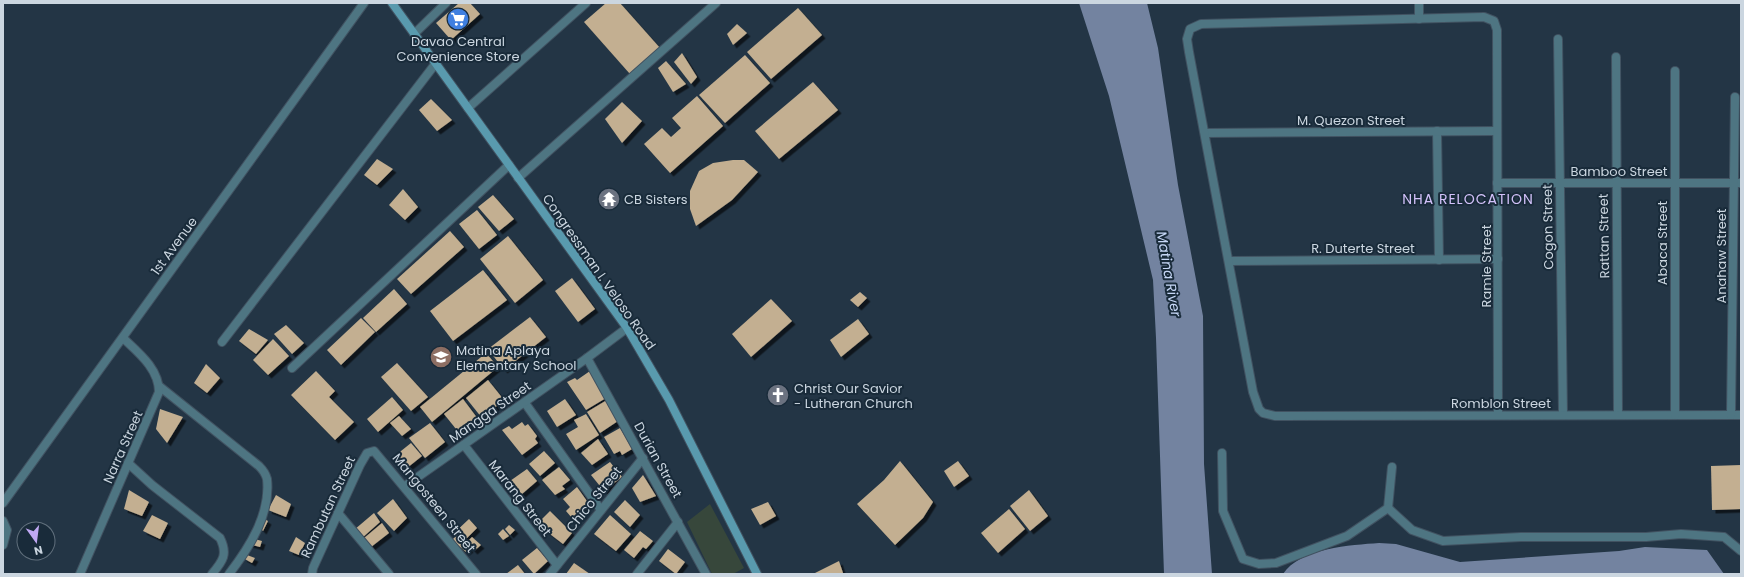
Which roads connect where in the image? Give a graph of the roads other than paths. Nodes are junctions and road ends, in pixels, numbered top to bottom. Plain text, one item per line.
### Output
1 (364, 3) edge
2 (392, 3) edge
3 (446, 3) edge
4 (586, 3) edge
5 (716, 3) edge
6 (1419, 3) edge
7 (1419, 19) junction
8 (414, 34) junction
9 (1558, 39) dead end
10 (1616, 57) dead end
11 (436, 64) junction
12 (1675, 71) dead end
13 (1735, 97) dead end
14 (468, 108) junction
15 (1437, 131) junction
16 (1497, 131) junction
17 (1205, 133) junction
18 (509, 165) junction
19 (518, 178) junction
20 (1498, 183) junction
21 (1560, 183) junction
22 (1616, 183) junction
23 (1674, 183) junction
24 (1737, 183) edge
25 (1439, 260) junction
26 (1498, 260) junction
27 (1229, 261) junction
28 (627, 328) junction
29 (123, 338) junction
30 (222, 342) dead end
31 (587, 358) junction
32 (292, 368) dead end
33 (159, 386) junction
34 (525, 403) junction
35 (1618, 414) junction
36 (1498, 415) junction
37 (1563, 415) junction
38 (1675, 415) junction
39 (1731, 415) junction
40 (1741, 415) edge
41 (464, 445) junction
42 (370, 451) joint
43 (1222, 453) dead end
44 (643, 458) junction
45 (128, 463) junction
46 (1392, 467) dead end
47 (405, 486) junction
48 (3, 503) edge
49 (1388, 508) junction
50 (601, 510) junction
51 (338, 513) junction
52 (3, 521) edge
53 (678, 522) junction
54 (3, 545) edge
55 (1741, 550) edge
56 (557, 565) junction
57 (80, 574) edge
58 (212, 574) edge
59 (229, 574) edge
60 (312, 574) edge
61 (389, 574) edge
62 (476, 574) edge
63 (550, 574) edge
64 (637, 574) edge
65 (706, 574) edge
66 (757, 574) edge

1 - 29 street, 1st Avenue
2 - 8 main road, Congressman I. Veloso Road
3 - 8 street
4 - 14 street
5 - 19 street
6 - 7 street
7 - 16 street, Ramie Street
7 - 17 street
8 - 11 main road, Congressman I. Veloso Road
9 - 21 street, Cogon Street
10 - 22 street, Rattan Street
11 - 14 main road, Congressman I. Veloso Road
11 - 30 street
12 - 23 street, Abaca Street
13 - 24 street, Anahaw Street
14 - 18 main road, Congressman I. Veloso Road
15 - 16 street, M. Quezon Street
15 - 17 street, M. Quezon Street
15 - 25 street
16 - 20 street, Ramie Street
17 - 27 street
18 - 19 main road, Congressman I. Veloso Road
18 - 32 street
19 - 28 main road, Congressman I. Veloso Road
20 - 21 street, Bamboo Street
20 - 26 street, Ramie Street
21 - 22 street, Bamboo Street
21 - 37 street, Cogon Street
22 - 23 street, Bamboo Street
22 - 35 street, Rattan Street
23 - 24 street, Bamboo Street
23 - 38 street, Abaca Street
24 - 39 street, Anahaw Street
25 - 26 street, R. Duterte Street
25 - 27 street, R. Duterte Street
26 - 36 street, Ramie Street
27 - 36 street, Romblon Street
28 - 31 street, Mangga Street
28 - 66 main road, Congressman I. Veloso Road
29 - 33 street
29 - 48 street, 1st Avenue
31 - 34 street, Mangga Street
31 - 44 street, Durian Street
33 - 45 street, Narra Street
33 - 59 street
34 - 41 street, Mangga Street
34 - 50 street
35 - 37 street, Romblon Street
35 - 38 street, Romblon Street
36 - 37 street, Romblon Street
38 - 39 street, Romblon Street
39 - 40 street, Romblon Street
41 - 47 street, Mangga Street
41 - 56 street, Marang Street
42 - 47 street, Mangosteen Street
42 - 51 street, Rambutan Street
43 - 49 street
44 - 50 street, Chico Street
44 - 53 street, Durian Street
45 - 57 street, Narra Street
45 - 58 street
46 - 49 street
47 - 62 street, Mangosteen Street
49 - 55 street
50 - 56 street, Chico Street
51 - 60 street, Rambutan Street
51 - 61 street
52 - 54 street
53 - 64 street
53 - 65 street, Durian Street
56 - 63 street, Chico Street

